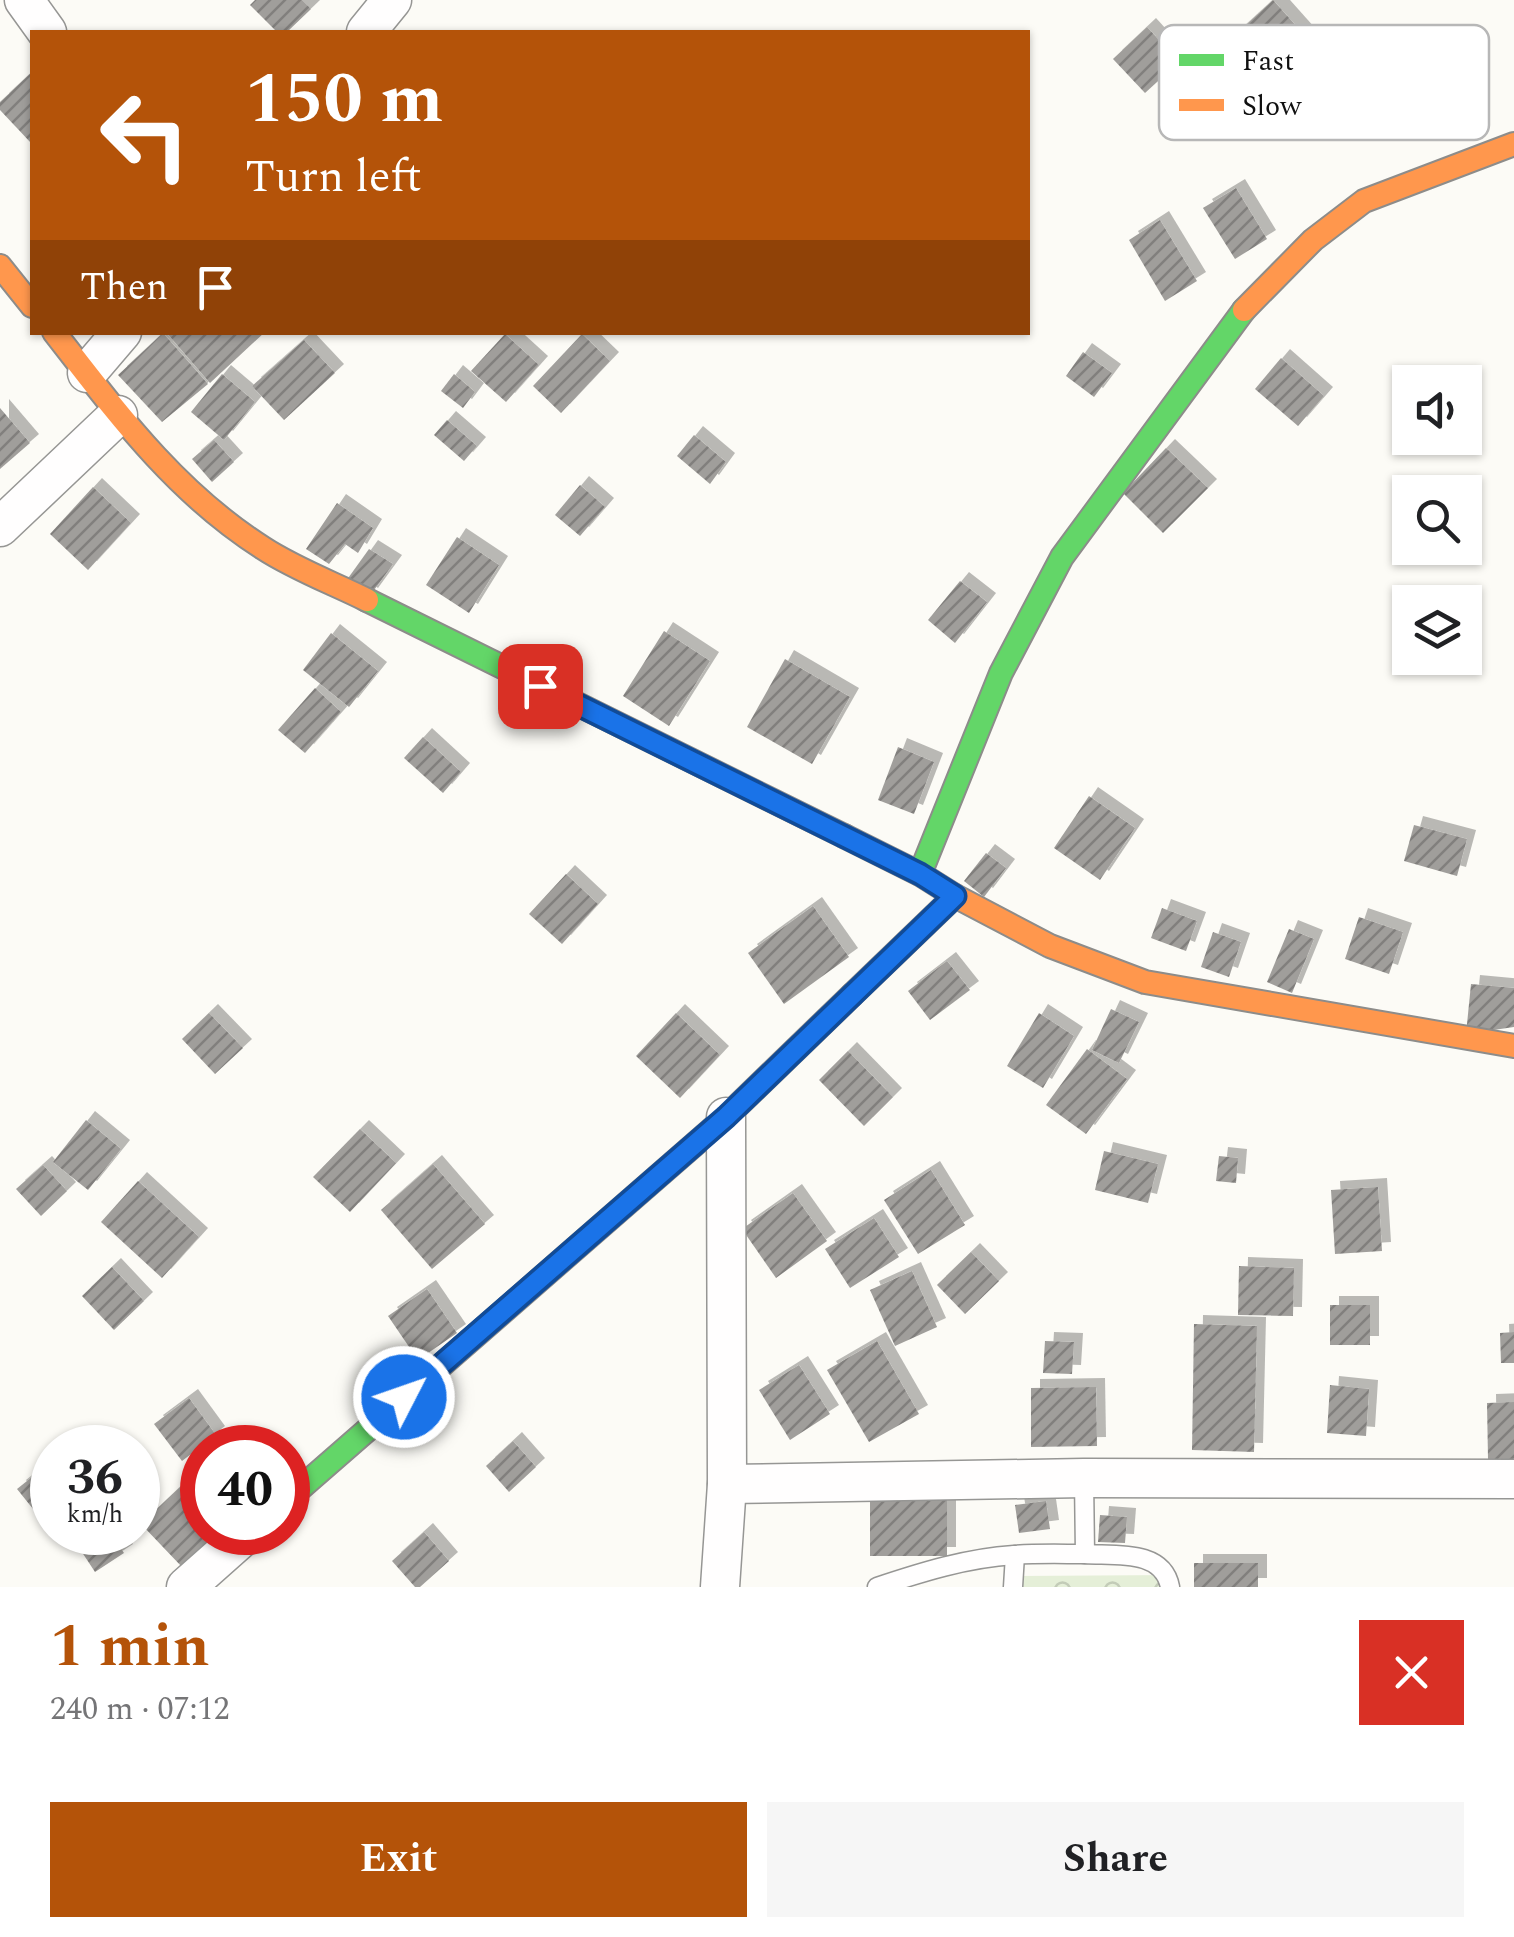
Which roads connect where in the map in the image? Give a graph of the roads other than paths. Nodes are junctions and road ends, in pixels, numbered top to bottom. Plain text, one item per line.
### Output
1 (24, 0) edge
2 (392, 0) edge
3 (46, 30) edge
4 (368, 30) edge
5 (1514, 144) edge
6 (0, 266) edge
7 (30, 304) edge
8 (56, 335) edge
9 (119, 335) edge
10 (86, 373) junction
11 (118, 415) junction
12 (0, 526) edge
13 (920, 874) junction
14 (955, 896) junction
15 (1514, 1046) edge
16 (726, 1117) junction
17 (1084, 1478) junction
18 (310, 1479) edge
19 (1514, 1480) edge
20 (728, 1484) junction
21 (1085, 1554) junction
22 (222, 1555) edge
23 (1015, 1555) junction
24 (186, 1587) edge
25 (720, 1587) edge
26 (877, 1587) edge
27 (1013, 1587) edge
28 (1170, 1587) edge

1 - 3 street
2 - 4 street
5 - 13 street
6 - 7 street
8 - 10 street
9 - 10 street
10 - 11 street
11 - 12 street
11 - 13 street
13 - 14 street
14 - 15 street
14 - 16 street
16 - 18 street
16 - 20 street
17 - 19 street
17 - 20 street
17 - 21 lane
20 - 25 street
21 - 23 lane
21 - 28 lane
22 - 24 street
23 - 26 lane
23 - 27 lane

